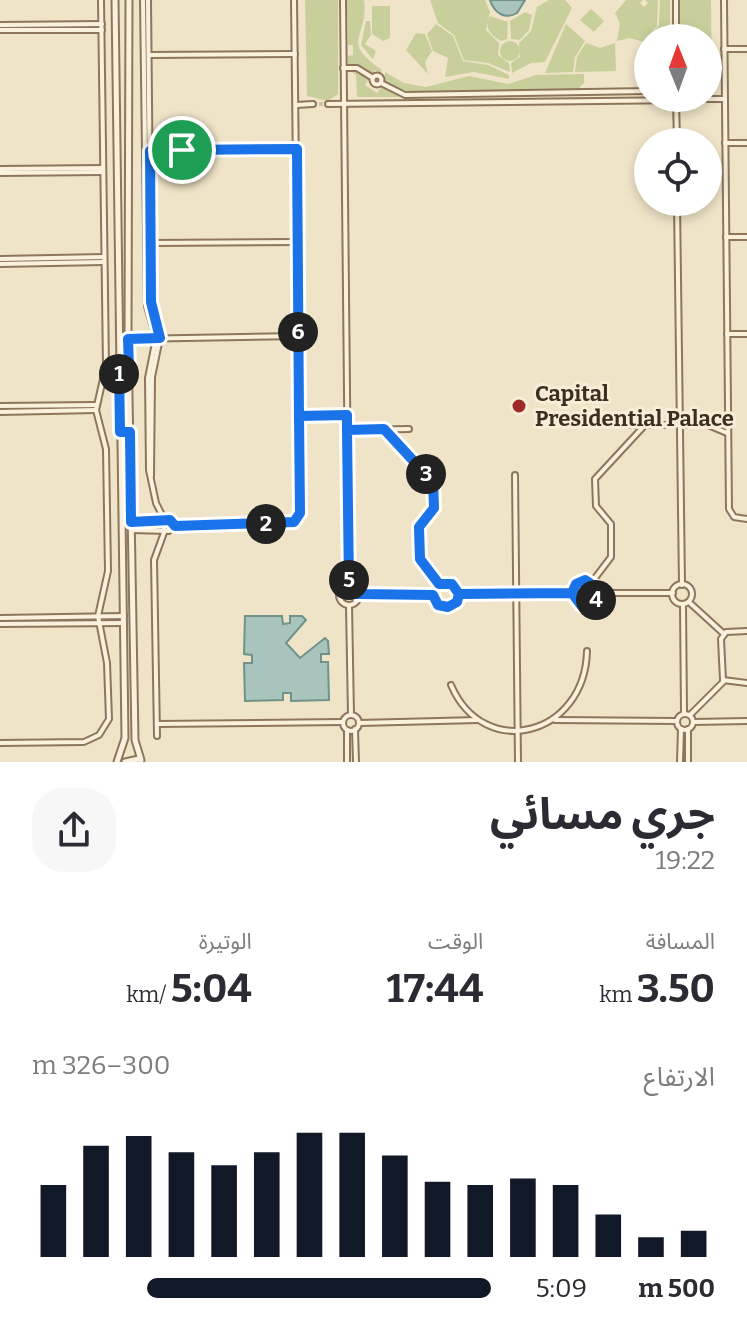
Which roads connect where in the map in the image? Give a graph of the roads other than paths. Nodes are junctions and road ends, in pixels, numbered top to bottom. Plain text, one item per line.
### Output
1 (101, 0) edge
2 (115, 0) edge
3 (129, 0) edge
4 (146, 0) edge
5 (294, 0) edge
6 (343, 0) edge
7 (676, 0) edge
8 (724, 0) edge
9 (676, 24) edge
10 (0, 27) edge
11 (102, 27) junction
12 (724, 49) junction
13 (747, 49) edge
14 (295, 54) junction
15 (149, 55) junction
16 (343, 68) junction
17 (634, 91) edge
18 (724, 99) joint
19 (634, 100) edge
20 (313, 104) tunnel mouth
21 (328, 104) tunnel mouth
22 (344, 104) junction
23 (296, 105) junction
24 (725, 143) junction
25 (747, 143) edge
26 (297, 149) junction
27 (150, 151) junction
28 (103, 170) junction
29 (0, 171) edge
30 (677, 216) edge
31 (726, 237) junction
32 (747, 237) edge
33 (298, 242) junction
34 (150, 243) junction
35 (104, 260) junction
36 (0, 262) edge
37 (727, 334) junction
38 (747, 334) edge
39 (298, 336) junction
40 (158, 338) junction
41 (128, 339) junction
42 (119, 367) junction
43 (129, 367) junction
44 (96, 408) junction
45 (0, 409) edge
46 (347, 415) junction
47 (299, 416) junction
48 (619, 425) dead end
49 (645, 425) junction
50 (679, 425) junction
51 (693, 425) tunnel mouth
52 (708, 425) tunnel mouth
53 (384, 429) junction
54 (409, 429) dead end
55 (347, 430) junction
56 (120, 432) junction
57 (130, 432) junction
58 (728, 433) junction
59 (515, 475) dead end
60 (747, 519) edge
61 (164, 522) junction
62 (131, 526) junction
63 (175, 526) junction
64 (164, 530) junction
65 (592, 582) junction
66 (439, 584) junction
67 (682, 585) junction
68 (349, 586) junction
69 (572, 593) junction
70 (598, 593) junction
71 (673, 593) junction
72 (358, 594) junction
73 (459, 594) junction
74 (516, 594) junction
75 (433, 595) junction
76 (689, 602) junction
77 (349, 605) junction
78 (683, 605) junction
79 (98, 616) junction
80 (124, 619) junction
81 (0, 621) edge
82 (99, 623) junction
83 (747, 631) edge
84 (724, 634) junction
85 (587, 651) dead end
86 (724, 681) junction
87 (747, 683) edge
88 (451, 685) dead end
89 (467, 710) junction
90 (566, 710) junction
91 (687, 714) junction
92 (351, 715) junction
93 (571, 719) junction
94 (480, 720) junction
95 (554, 720) junction
96 (464, 721) junction
97 (676, 721) junction
98 (747, 721) edge
99 (343, 722) junction
100 (693, 722) junction
101 (359, 723) junction
102 (157, 724) junction
103 (355, 729) junction
104 (681, 729) junction
105 (688, 729) junction
106 (517, 731) junction
107 (347, 733) junction
108 (157, 736) dead end
109 (355, 736) junction
110 (0, 743) edge
111 (680, 760) edge
112 (688, 760) edge
113 (121, 761) edge
114 (142, 761) edge
115 (347, 761) edge
116 (356, 761) edge
117 (518, 762) edge

1 - 11 street
2 - 42 street
3 - 41 street
4 - 15 street
4 - 40 street
5 - 14 street
6 - 16 street
7 - 9 street
8 - 12 street
10 - 11 street
11 - 28 street
12 - 13 street
12 - 18 street
14 - 15 street
14 - 23 street
15 - 27 street
16 - 17 street
16 - 22 street
18 - 24 street
19 - 22 street
20 - 23 street
21 - 22 street
22 - 46 street
23 - 26 street
24 - 25 street
24 - 31 street
26 - 27 street
26 - 33 street
27 - 34 street
28 - 29 street
28 - 35 street
30 - 50 street
31 - 32 street
31 - 37 street
33 - 34 street
33 - 39 street
34 - 40 street
35 - 36 street
35 - 44 street
37 - 38 street
37 - 58 street
39 - 40 street
39 - 47 street
40 - 41 street
40 - 61 street
41 - 43 street
42 - 43 street
42 - 56 street
43 - 57 street
44 - 45 street
44 - 79 street
46 - 47 street
46 - 55 street
47 - 63 street
48 - 49 street
49 - 50 street
49 - 65 street
50 - 51 street
50 - 67 street
52 - 58 street
53 - 54 street
53 - 55 street
53 - 66 street
55 - 68 street
56 - 57 street
56 - 80 street
57 - 62 street
58 - 60 street
59 - 74 street
61 - 62 street
61 - 63 street
61 - 64 street
62 - 64 street
62 - 114 street
63 - 64 street
64 - 102 street
65 - 69 street
65 - 70 street
66 - 73 street
66 - 75 street
67 - 71 street
67 - 76 street
68 - 72 street
68 - 77 street
69 - 70 street
69 - 74 street
70 - 71 street
71 - 78 street
72 - 75 street
72 - 77 street
73 - 74 street
73 - 75 street
74 - 106 street
76 - 78 street
76 - 84 street
77 - 92 street
78 - 91 street
79 - 80 street
79 - 81 street
79 - 82 street
80 - 82 street
80 - 113 street
81 - 82 street
82 - 110 street
83 - 84 street
84 - 86 street
85 - 90 street
86 - 87 street
86 - 91 street
88 - 89 street
89 - 94 street
89 - 96 street
90 - 93 street
90 - 95 street
91 - 97 street
91 - 100 street
92 - 99 street
92 - 101 street
93 - 95 street
93 - 97 street
94 - 96 street
94 - 106 street
95 - 106 street
96 - 101 street
97 - 104 street
98 - 100 street
99 - 102 street
99 - 107 street
100 - 105 street
101 - 103 street
102 - 108 street
103 - 107 street
103 - 109 street
104 - 105 street
104 - 111 street
105 - 112 street
106 - 117 street
107 - 109 street
107 - 115 street
109 - 116 street
111 - 112 street
113 - 114 street
115 - 116 street

